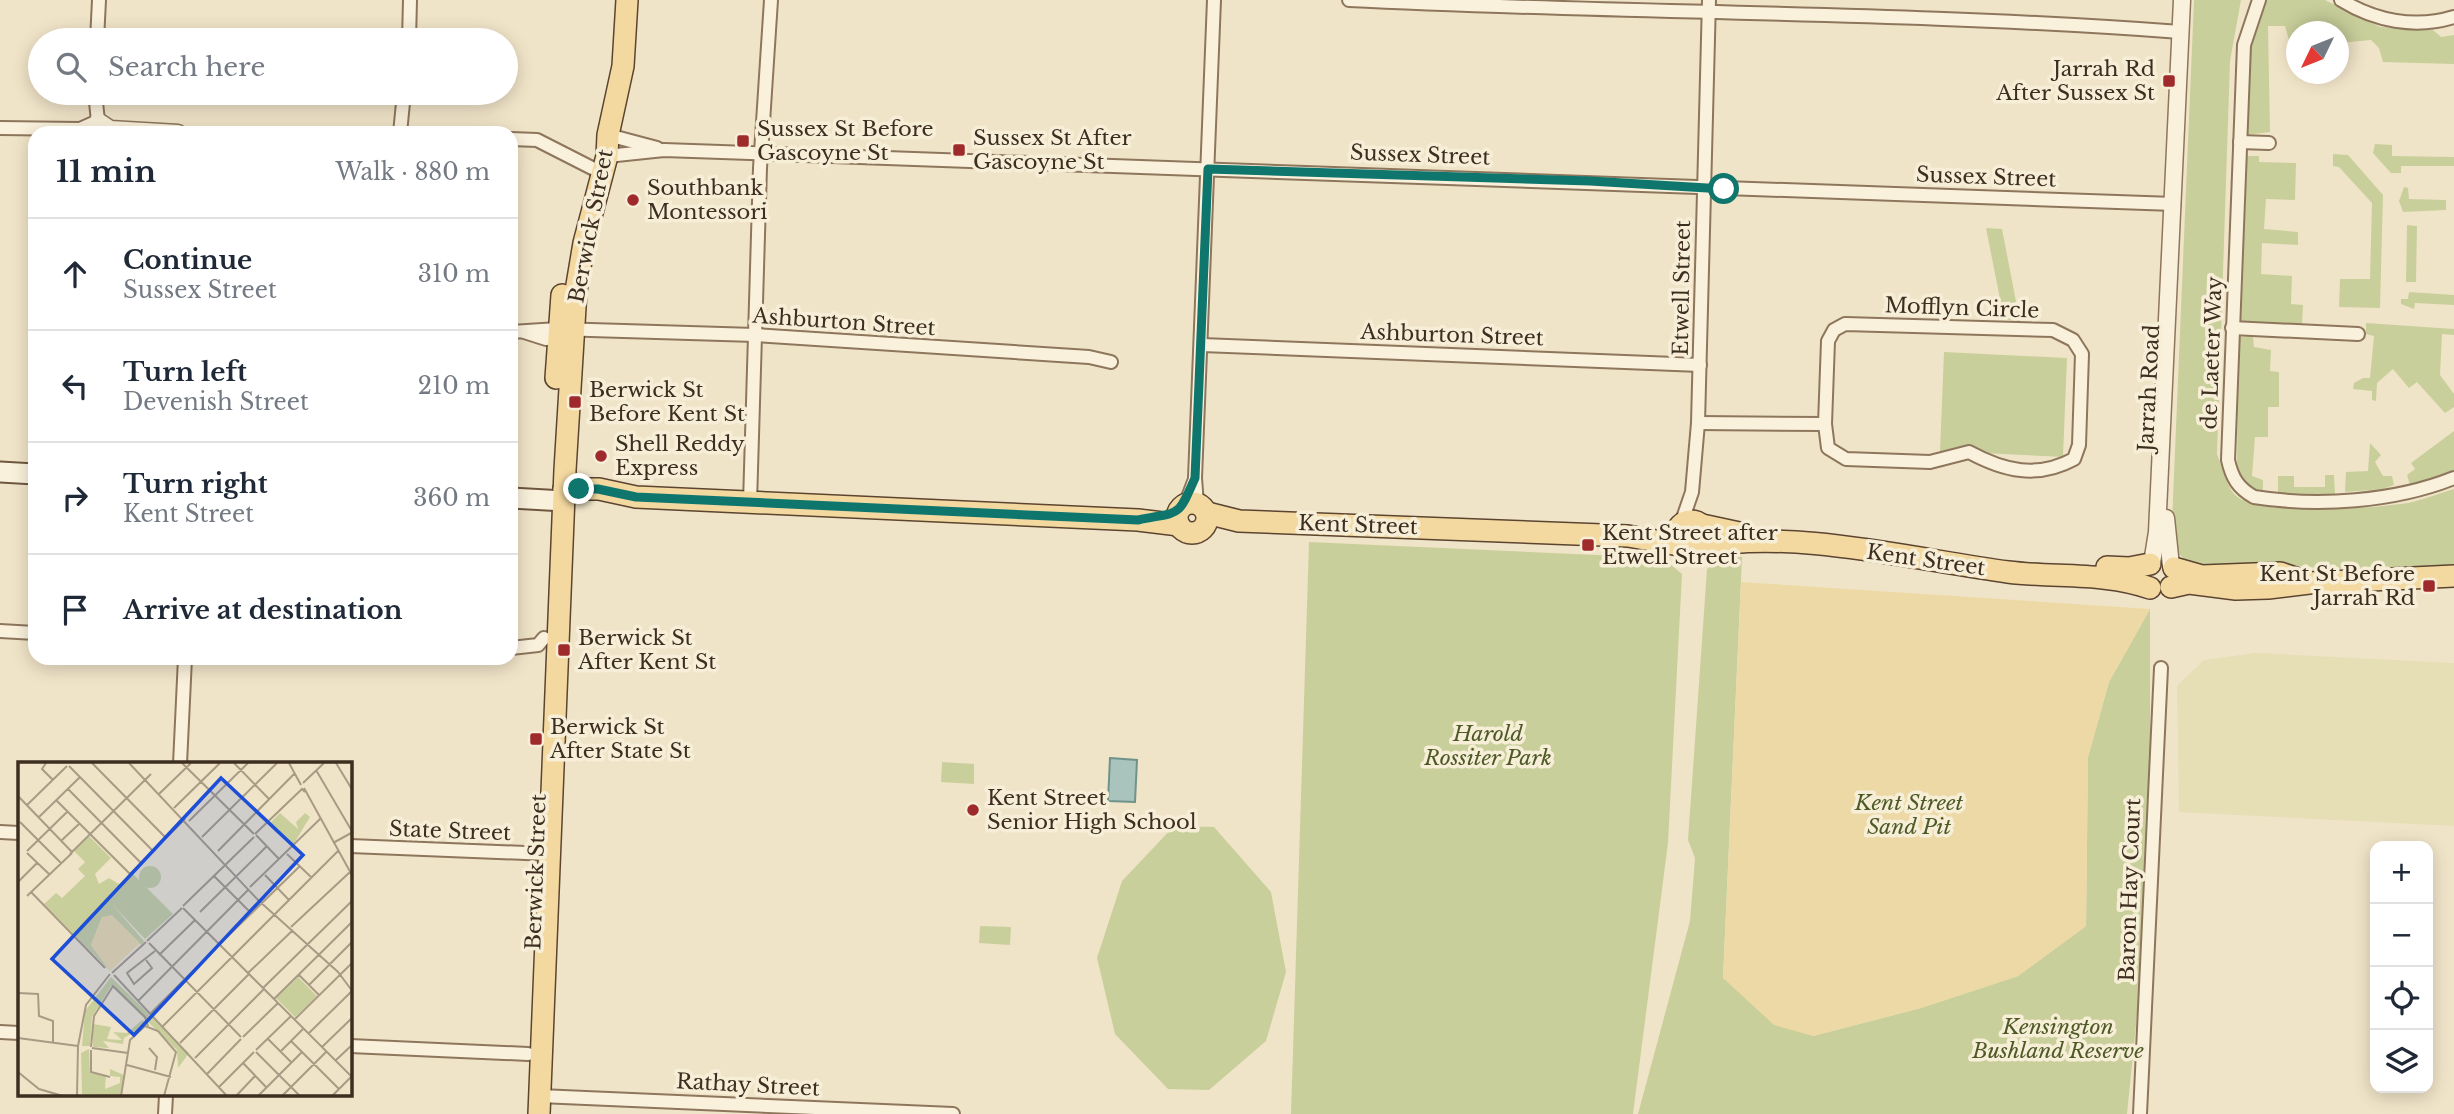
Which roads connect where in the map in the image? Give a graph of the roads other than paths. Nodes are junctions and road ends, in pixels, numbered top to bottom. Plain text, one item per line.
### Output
1 (99, 0) edge
2 (410, 0) edge
3 (627, 0) edge
4 (771, 0) edge
5 (1214, 0) edge
6 (1349, 0) edge
7 (2182, 0) edge
8 (2259, 0) edge
9 (2341, 0) edge
10 (1411, 2) edge
11 (1709, 7) edge
12 (2454, 17) edge
13 (98, 28) edge
14 (409, 28) edge
15 (2180, 32) junction
16 (96, 105) edge
17 (403, 105) edge
18 (98, 121) junction
19 (87, 126) edge
20 (106, 126) edge
21 (401, 126) edge
22 (0, 128) edge
23 (28, 128) edge
24 (608, 135) junction
25 (518, 139) edge
26 (2240, 142) junction
27 (2269, 143) dead end
28 (664, 150) junction
29 (761, 153) junction
30 (600, 162) junction
31 (1208, 169) junction
32 (1703, 188) junction
33 (2173, 208) junction
34 (2232, 328) junction
35 (518, 332) edge
36 (563, 333) junction
37 (2358, 334) dead end
38 (755, 335) junction
39 (1202, 345) junction
40 (1111, 362) dead end
41 (1700, 365) junction
42 (1698, 423) junction
43 (1825, 424) junction
44 (0, 472) edge
45 (28, 474) edge
46 (2454, 478) edge
47 (518, 488) edge
48 (1692, 492) junction
49 (558, 495) junction
50 (518, 498) edge
51 (750, 503) junction
52 (1192, 514) junction
53 (1688, 529) junction
54 (2161, 573) junction
55 (2454, 576) edge
56 (0, 631) edge
57 (28, 633) edge
58 (544, 638) junction
59 (518, 647) edge
60 (185, 665) edge
61 (2161, 668) dead end
62 (180, 762) edge
63 (0, 832) edge
64 (18, 833) edge
65 (352, 846) edge
66 (542, 854) junction
67 (0, 1032) edge
68 (18, 1033) edge
69 (352, 1046) edge
70 (528, 1054) junction
71 (166, 1096) edge
72 (540, 1105) edge
73 (803, 1111) edge
74 (165, 1114) edge
75 (526, 1114) edge
76 (953, 1114) edge
77 (2140, 1114) edge

1 - 13 street
2 - 14 street
3 - 24 main road, Berwick Street
4 - 29 street
5 - 31 street
6 - 10 street
7 - 15 street, Jarrah Road
8 - 26 street, de Laeter Way
9 - 12 street
10 - 11 street
11 - 15 street
11 - 32 street, Etwell Street
15 - 33 street, Jarrah Road
16 - 18 street
17 - 21 street
18 - 19 street
18 - 20 street
22 - 23 street
24 - 28 street, Sussex Street
24 - 30 main road, Berwick Street
25 - 30 street
26 - 27 street
26 - 34 street, de Laeter Way
28 - 29 street, Sussex Street
28 - 30 street, Sussex Street
29 - 31 street, Sussex Street
29 - 38 street
30 - 36 main road, Berwick Street
31 - 32 street, Sussex Street
31 - 39 street
32 - 33 street, Sussex Street
32 - 41 street, Etwell Street
33 - 54 street, Jarrah Road
34 - 37 street
34 - 46 street, de Laeter Way
35 - 36 street, Ashburton Street
36 - 38 street, Ashburton Street
36 - 49 main road, Berwick Street
38 - 40 street, Ashburton Street
38 - 51 street
39 - 41 street, Ashburton Street
39 - 52 street
41 - 42 street, Etwell Street
42 - 43 street
42 - 48 street, Etwell Street
43 - 43 street, Mofflyn Circle
44 - 45 main road
47 - 49 main road, Kent Street
48 - 53 street, Etwell Street
48 - 53 street, Etwell Street
49 - 50 main road, Kent Street
49 - 51 main road, Kent Street
49 - 58 main road, Berwick Street
49 - 66 main road, Berwick Street
51 - 52 main road, Kent Street
52 - 53 main road, Kent Street
53 - 54 main road, Kent Street
53 - 54 main road, Kent Street
54 - 55 main road, Kent Street
56 - 57 street
58 - 59 street
58 - 66 main road, Berwick Street
60 - 62 street
61 - 77 street, Baron Hay Court
63 - 64 street
65 - 66 street, State Street
66 - 70 main road, Berwick Street
66 - 72 main road, Berwick Street
67 - 68 street
69 - 70 street
70 - 75 main road, Berwick Street
71 - 74 street
72 - 73 street, Rathay Street
73 - 76 street, Rathay Street

